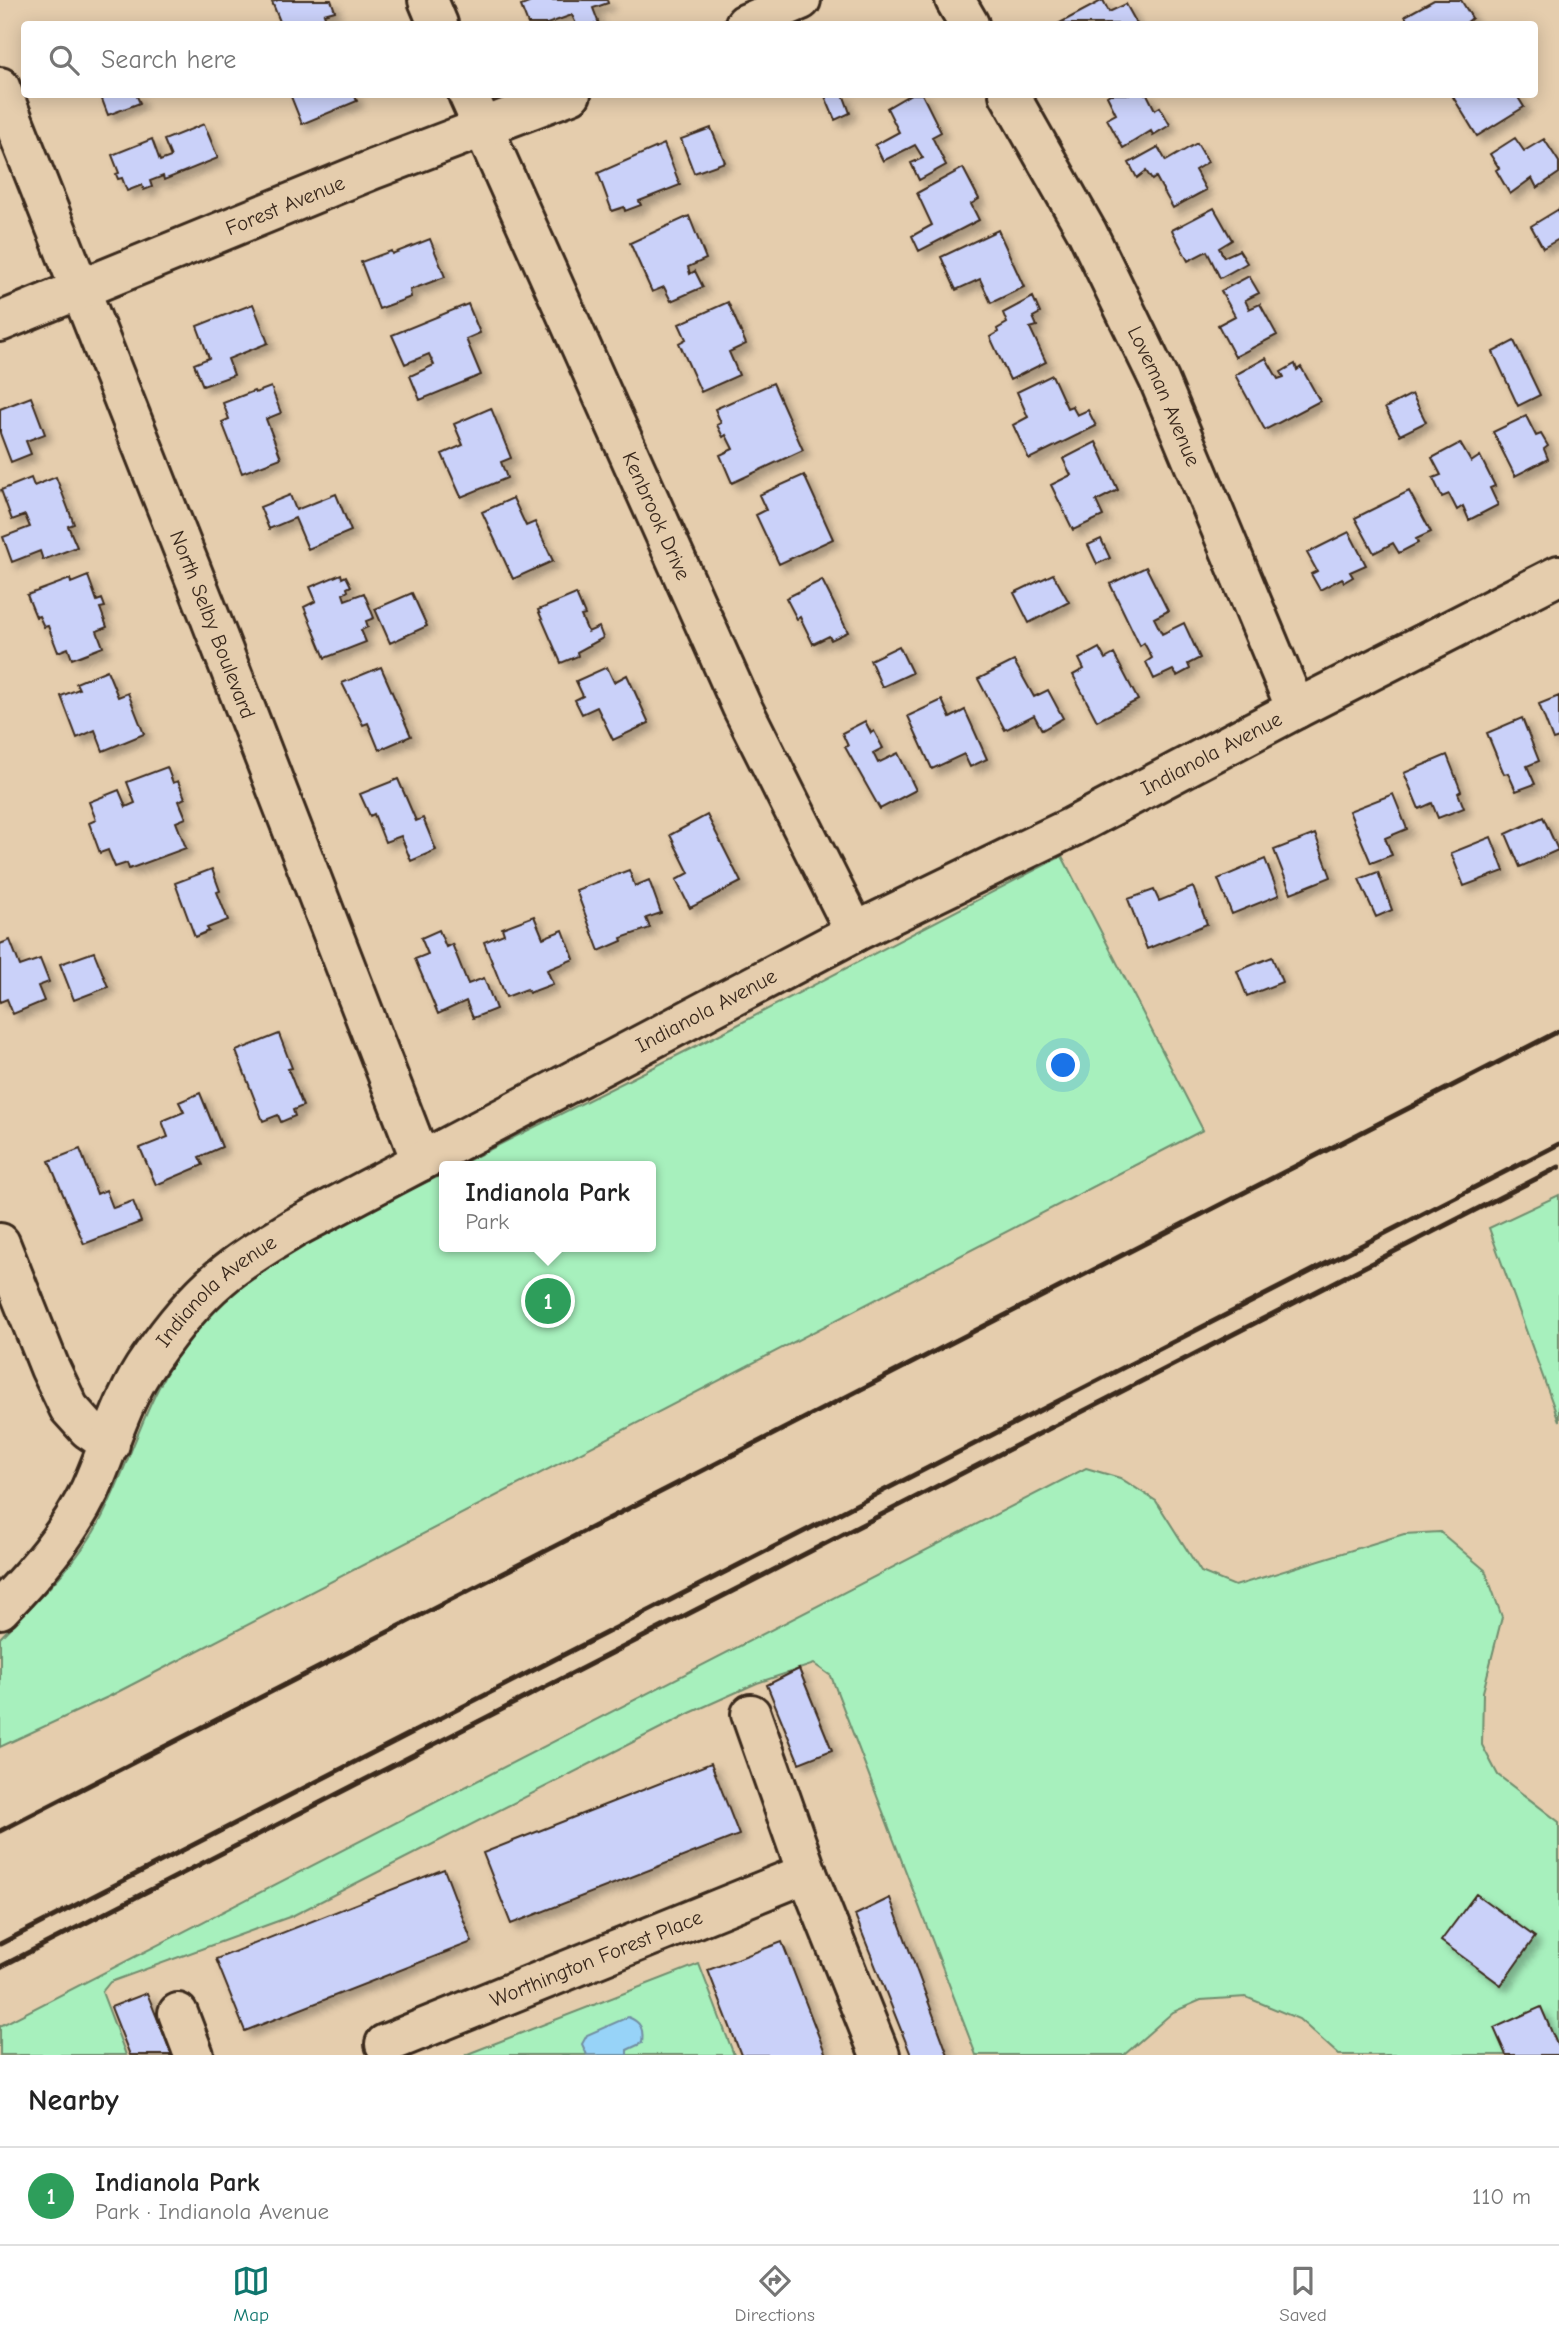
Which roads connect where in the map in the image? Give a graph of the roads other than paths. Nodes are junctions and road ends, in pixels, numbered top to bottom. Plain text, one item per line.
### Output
1 (428, 0) edge
2 (801, 0) edge
3 (955, 0) edge
4 (437, 21) edge
5 (752, 21) edge
6 (967, 21) edge
7 (0, 87) edge
8 (548, 98) edge
9 (1011, 98) edge
10 (475, 111) edge
11 (81, 290) junction
12 (0, 323) edge
13 (1559, 575) edge
14 (1296, 709) junction
15 (855, 932) junction
16 (421, 1161) junction
17 (0, 1243) edge
18 (110, 1444) junction
19 (0, 1609) edge
20 (751, 1714) dead end
21 (807, 1873) junction
22 (177, 2013) dead end
23 (377, 2051) edge
24 (194, 2055) edge
25 (880, 2055) edge

1 - 4 street
2 - 5 street
3 - 6 street
7 - 11 street, North Selby Boulevard
8 - 10 street, Forest Avenue
9 - 14 street, Loveman Avenue
10 - 11 street, Forest Avenue
10 - 15 street, Kenbrook Drive
11 - 12 street, Forest Avenue
11 - 16 street, North Selby Boulevard
13 - 14 street, Indianola Avenue
14 - 15 street, Indianola Avenue
15 - 16 street, Indianola Avenue
16 - 18 street, Indianola Avenue
17 - 18 street
18 - 19 street, Indianola Avenue
20 - 21 street
21 - 23 street, Worthington Forest Place
21 - 25 street
22 - 24 street

